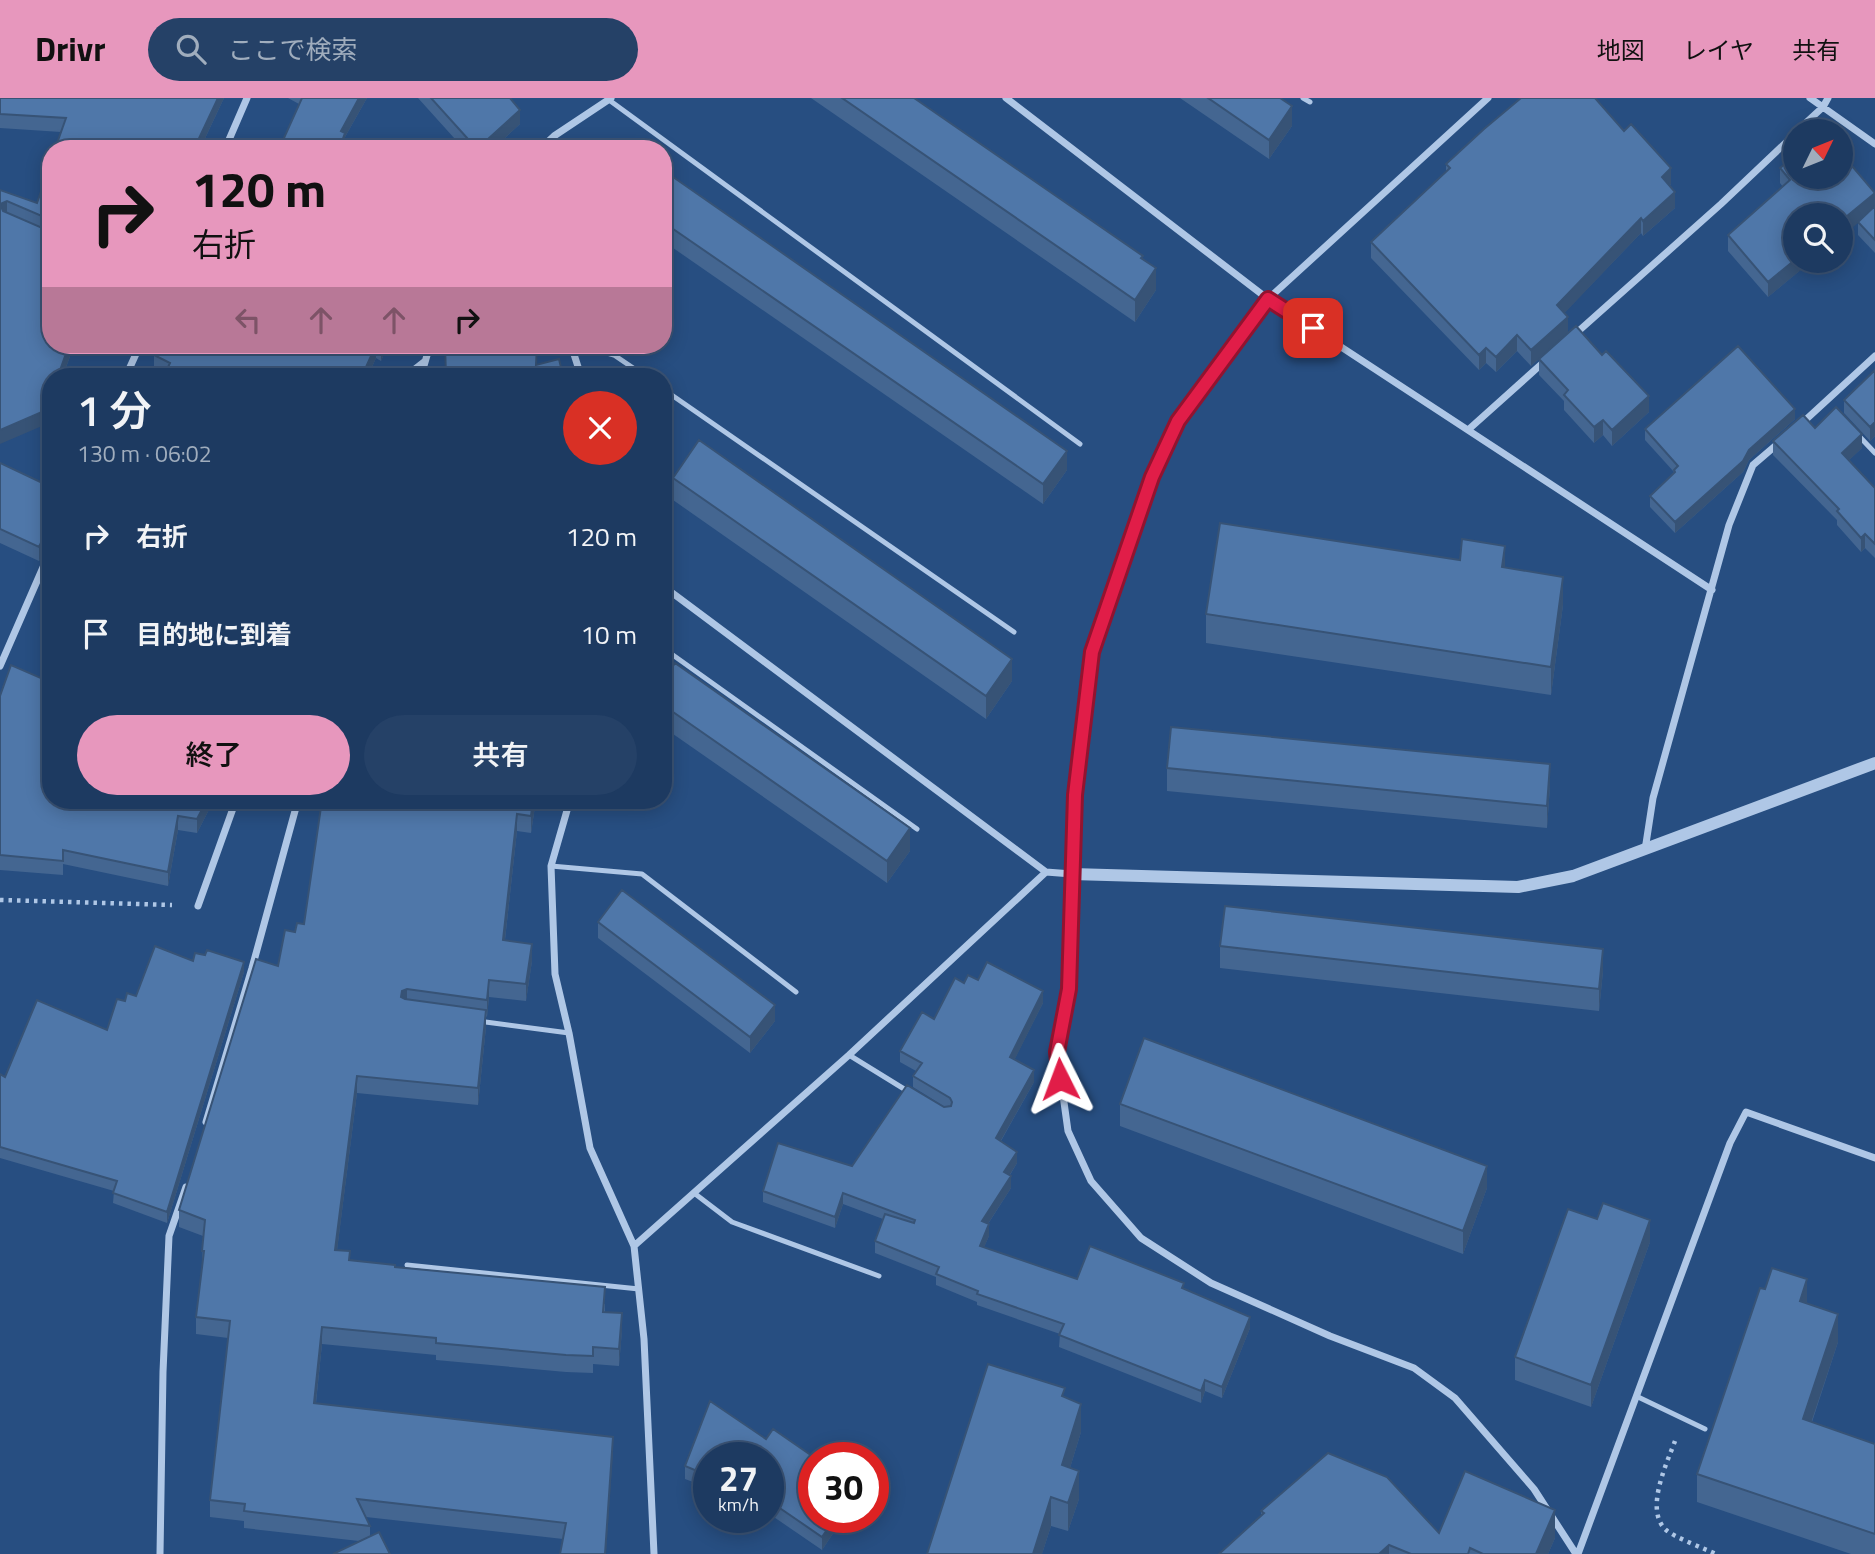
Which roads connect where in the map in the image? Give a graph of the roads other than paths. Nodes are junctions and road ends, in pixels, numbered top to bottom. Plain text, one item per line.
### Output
1 (247, 98) edge
2 (1006, 98) edge
3 (1303, 98) edge
4 (1488, 98) edge
5 (1810, 98) edge
6 (1828, 98) edge
7 (610, 99) edge
8 (1310, 102) dead end
9 (1823, 107) junction
10 (1810, 119) edge
11 (229, 140) edge
12 (550, 140) edge
13 (666, 140) edge
14 (1783, 144) edge
15 (1875, 144) edge
16 (672, 145) edge
17 (1268, 299) junction
18 (1570, 339) edge
19 (427, 354) edge
20 (610, 354) edge
21 (1875, 356) edge
22 (1549, 357) edge
23 (425, 362) junction
24 (417, 368) edge
25 (423, 368) edge
26 (633, 368) edge
27 (672, 395) edge
28 (1825, 402) junction
29 (1834, 411) edge
30 (1850, 427) edge
31 (1794, 429) edge
32 (1468, 430) junction
33 (1784, 438) edge
34 (1080, 444) dead end
35 (1875, 453) edge
36 (42, 570) edge
37 (1712, 590) junction
38 (672, 593) edge
39 (1014, 632) dead end
40 (672, 654) edge
41 (0, 666) edge
42 (1875, 763) edge
43 (233, 809) edge
44 (296, 809) edge
45 (567, 809) edge
46 (917, 829) dead end
47 (1644, 850) junction
48 (551, 866) junction
49 (1046, 872) junction
50 (1072, 874) junction
51 (198, 906) road end
52 (796, 992) dead end
53 (474, 1020) edge
54 (569, 1033) junction
55 (849, 1055) junction
56 (914, 1094) edge
57 (205, 1125) edge
58 (1875, 1158) edge
59 (190, 1175) edge
60 (694, 1193) junction
61 (634, 1246) junction
62 (407, 1265) edge
63 (879, 1276) dead end
64 (639, 1289) junction
65 (1636, 1396) junction
66 (1705, 1429) dead end
67 (160, 1554) edge
68 (654, 1554) edge
69 (1577, 1554) edge

1 - 11 street
2 - 17 street
3 - 8 lane
4 - 17 street
5 - 9 street
6 - 9 street
7 - 12 street
7 - 13 lane
9 - 10 street
9 - 15 street
14 - 18 street
16 - 34 lane
17 - 32 street
17 - 50 street
19 - 23 street
20 - 26 lane
21 - 28 street
22 - 32 street
23 - 24 street
23 - 25 street
27 - 39 lane
28 - 29 lane
28 - 31 street
30 - 35 lane
32 - 37 street
33 - 37 street
36 - 41 street
37 - 47 street
38 - 49 street
40 - 46 lane
42 - 47 street
43 - 51 street
44 - 57 street
45 - 48 street
47 - 50 street
48 - 52 lane
48 - 54 street
49 - 50 street
49 - 55 street
50 - 69 street
53 - 54 lane
54 - 61 street
55 - 56 lane
55 - 60 street
58 - 65 street
59 - 67 street
60 - 61 street
60 - 63 lane
61 - 64 street
62 - 64 lane
64 - 68 street
65 - 66 lane
65 - 69 street

